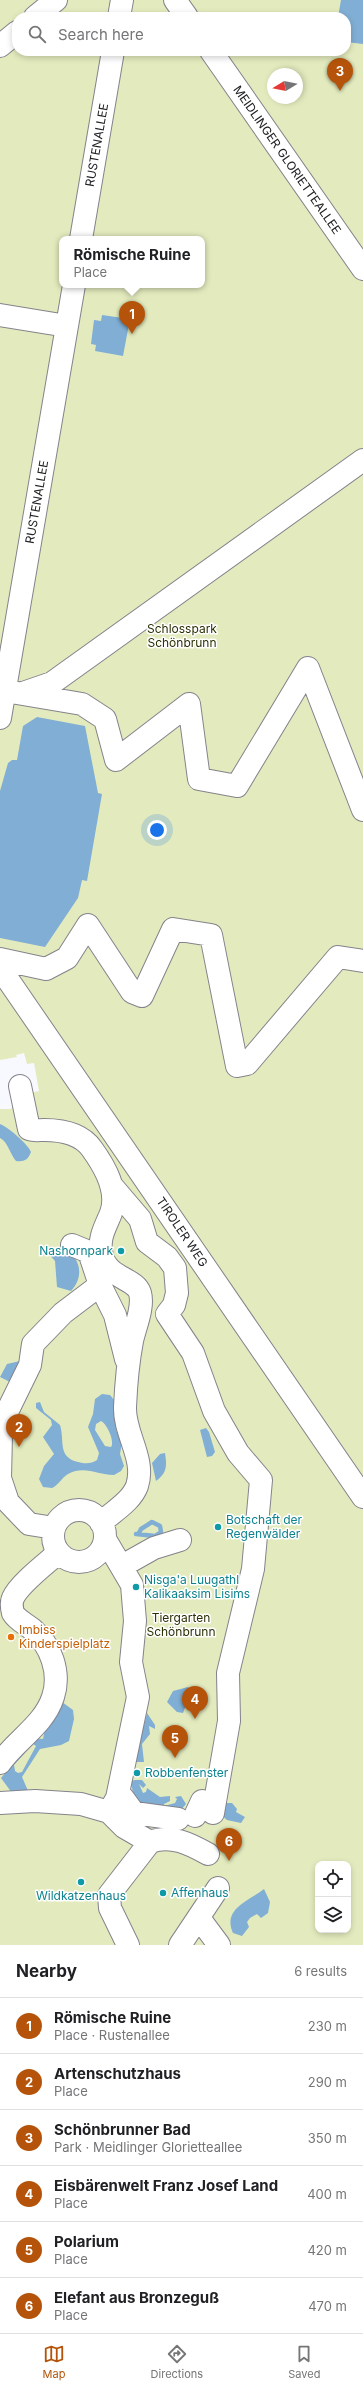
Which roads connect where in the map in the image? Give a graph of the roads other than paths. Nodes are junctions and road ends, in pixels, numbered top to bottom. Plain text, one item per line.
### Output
1 (56, 0) edge
2 (122, 0) edge
3 (175, 0) edge
4 (41, 12) edge
5 (120, 12) edge
6 (183, 12) edge
7 (12, 36) edge
8 (0, 46) edge
9 (112, 56) edge
10 (214, 56) edge
11 (82, 236) edge
12 (363, 269) edge
13 (73, 288) edge
14 (0, 315) edge
15 (67, 326) junction
16 (363, 460) edge
17 (9, 691) edge
18 (0, 718) edge
19 (363, 810) edge
20 (0, 959) edge
21 (363, 961) edge
22 (0, 968) edge
23 (20, 1086) dead end
24 (111, 1185) junction
25 (72, 1245) dead end
26 (100, 1285) junction
27 (128, 1368) junction
28 (363, 1497) edge
29 (54, 1528) junction
30 (103, 1531) junction
31 (180, 1540) dead end
32 (58, 1553) junction
33 (122, 1566) junction
34 (0, 1763) edge
35 (0, 1803) edge
36 (113, 1805) junction
37 (150, 1842) junction
38 (208, 1854) dead end
39 (218, 1888) dead end
40 (199, 1918) junction
41 (128, 1945) edge
42 (180, 1945) edge
43 (219, 1945) edge

1 - 4 street
2 - 5 street
3 - 6 street
7 - 8 street
9 - 11 street, RUSTENALLEE
10 - 12 street, MEIDLINGER GLORIETTEALLEE
13 - 15 street, RUSTENALLEE
14 - 15 street
15 - 17 street, RUSTENALLEE
16 - 17 street
17 - 18 street, RUSTENALLEE
17 - 19 street
20 - 21 street
22 - 28 street, TIROLER WEG
23 - 24 street
24 - 27 street
24 - 36 street
25 - 26 street
26 - 27 street
26 - 29 street
27 - 30 street
29 - 30 street
29 - 32 street
30 - 32 street
30 - 33 street
31 - 33 street
32 - 34 street
33 - 36 street
35 - 36 street
36 - 37 street
37 - 38 street
37 - 41 street
39 - 40 street
40 - 42 street
40 - 43 street

